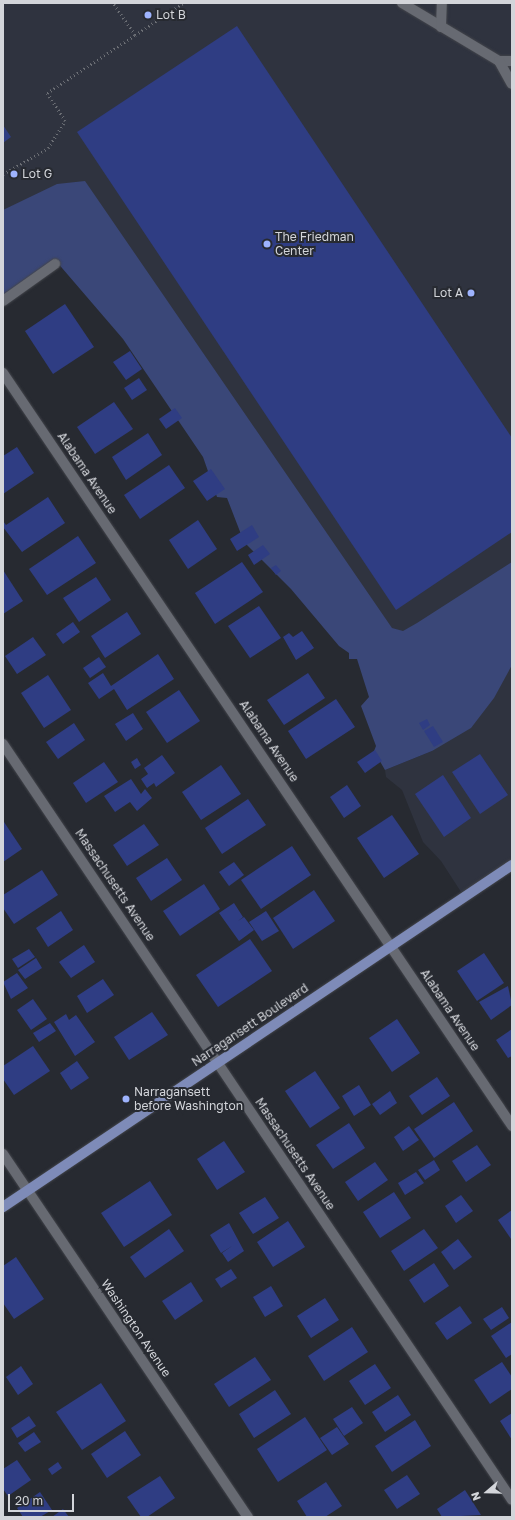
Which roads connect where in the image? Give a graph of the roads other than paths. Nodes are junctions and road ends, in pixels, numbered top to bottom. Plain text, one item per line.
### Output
1 (402, 3) edge
2 (442, 3) edge
3 (441, 27) junction
4 (499, 61) junction
5 (512, 61) edge
6 (512, 84) edge
7 (55, 264) dead end
8 (3, 301) edge
9 (3, 373) edge
10 (3, 744) edge
11 (512, 865) edge
12 (391, 946) junction
13 (218, 1062) junction
14 (512, 1126) edge
15 (3, 1154) edge
16 (28, 1191) junction
17 (3, 1207) edge
18 (512, 1500) edge
19 (248, 1517) edge

1 - 3 street
2 - 3 street
3 - 4 street
4 - 5 street
4 - 6 street
7 - 8 street
9 - 12 street, Alabama Avenue
10 - 13 street, Massachusetts Avenue
11 - 12 main road, Narragansett Boulevard
12 - 13 main road, Narragansett Boulevard
12 - 14 street, Alabama Avenue
13 - 16 main road, Narragansett Boulevard
13 - 18 street, Massachusetts Avenue
15 - 16 street, Washington Avenue
16 - 17 main road, Narragansett Boulevard
16 - 19 street, Washington Avenue

